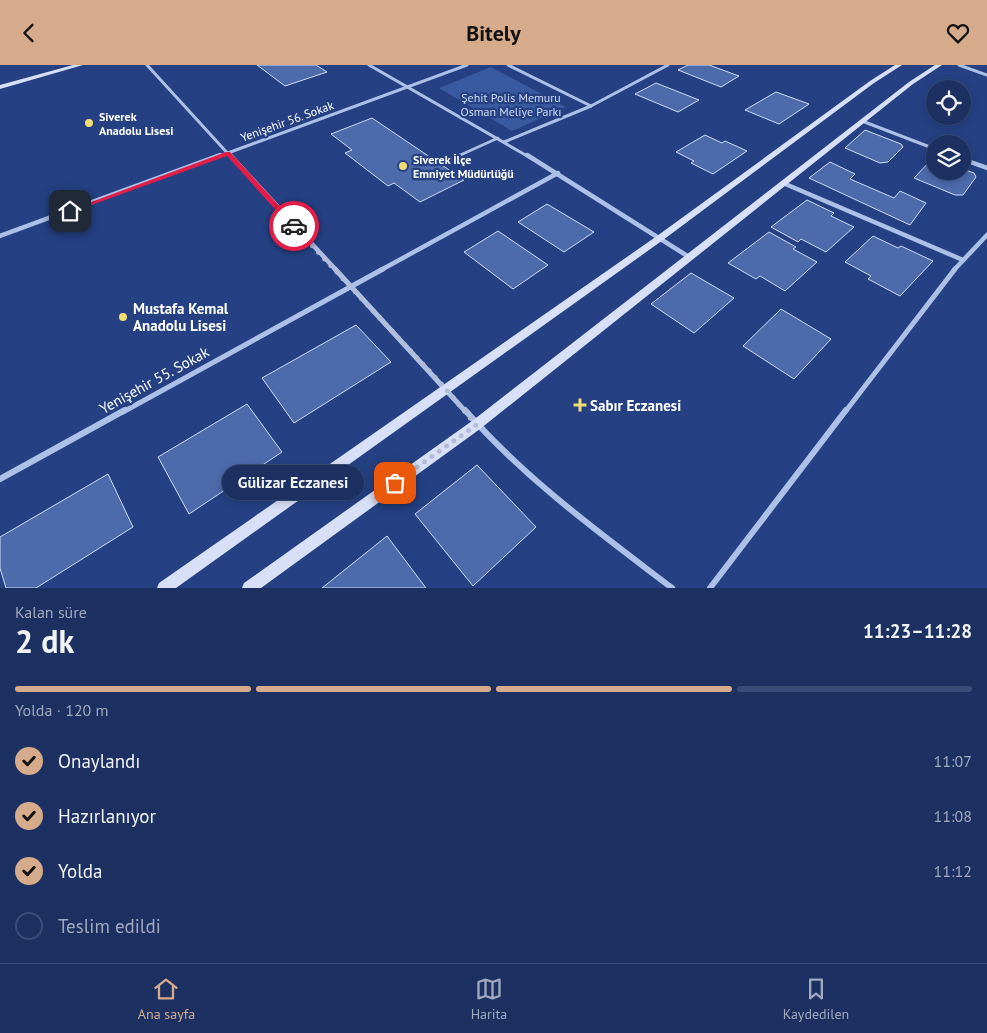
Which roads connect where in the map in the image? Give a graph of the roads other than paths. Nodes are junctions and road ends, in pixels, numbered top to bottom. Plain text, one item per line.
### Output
1 (80, 65) edge
2 (147, 65) edge
3 (369, 65) edge
4 (467, 65) edge
5 (508, 65) edge
6 (668, 65) edge
7 (899, 65) edge
8 (939, 65) edge
9 (959, 65) edge
10 (987, 75) edge
11 (0, 87) edge
12 (408, 87) junction
13 (591, 106) junction
14 (862, 121) junction
15 (498, 138) junction
16 (504, 142) junction
17 (926, 146) edge
18 (228, 153) junction
19 (446, 161) dead end
20 (971, 162) edge
21 (987, 168) edge
22 (558, 173) junction
23 (783, 183) junction
24 (987, 235) edge
25 (0, 236) edge
26 (660, 238) junction
27 (689, 257) junction
28 (963, 260) junction
29 (350, 287) junction
30 (446, 389) junction
31 (476, 425) junction
32 (0, 479) edge
33 (164, 588) edge
34 (248, 588) edge
35 (672, 588) edge
36 (710, 588) edge

1 - 11 street
2 - 18 street
3 - 12 street
4 - 12 street, Yenişehir 56. Sokak
5 - 13 street
6 - 13 street
7 - 26 street
8 - 14 street
9 - 10 street
12 - 15 street
12 - 18 street, Yenişehir 56. Sokak
13 - 16 street
14 - 17 street
14 - 23 street
15 - 16 street
15 - 19 lane
16 - 22 street
18 - 25 street, Yenişehir 56. Sokak
18 - 29 street
20 - 21 street
22 - 26 street
22 - 29 street, Yenişehir 55. Sokak
23 - 27 street
23 - 28 street
24 - 28 street
26 - 27 street
26 - 30 street
27 - 31 street
28 - 36 street
29 - 30 street
29 - 32 street, Yenişehir 55. Sokak
30 - 31 street
30 - 33 street
31 - 34 street
31 - 35 street

